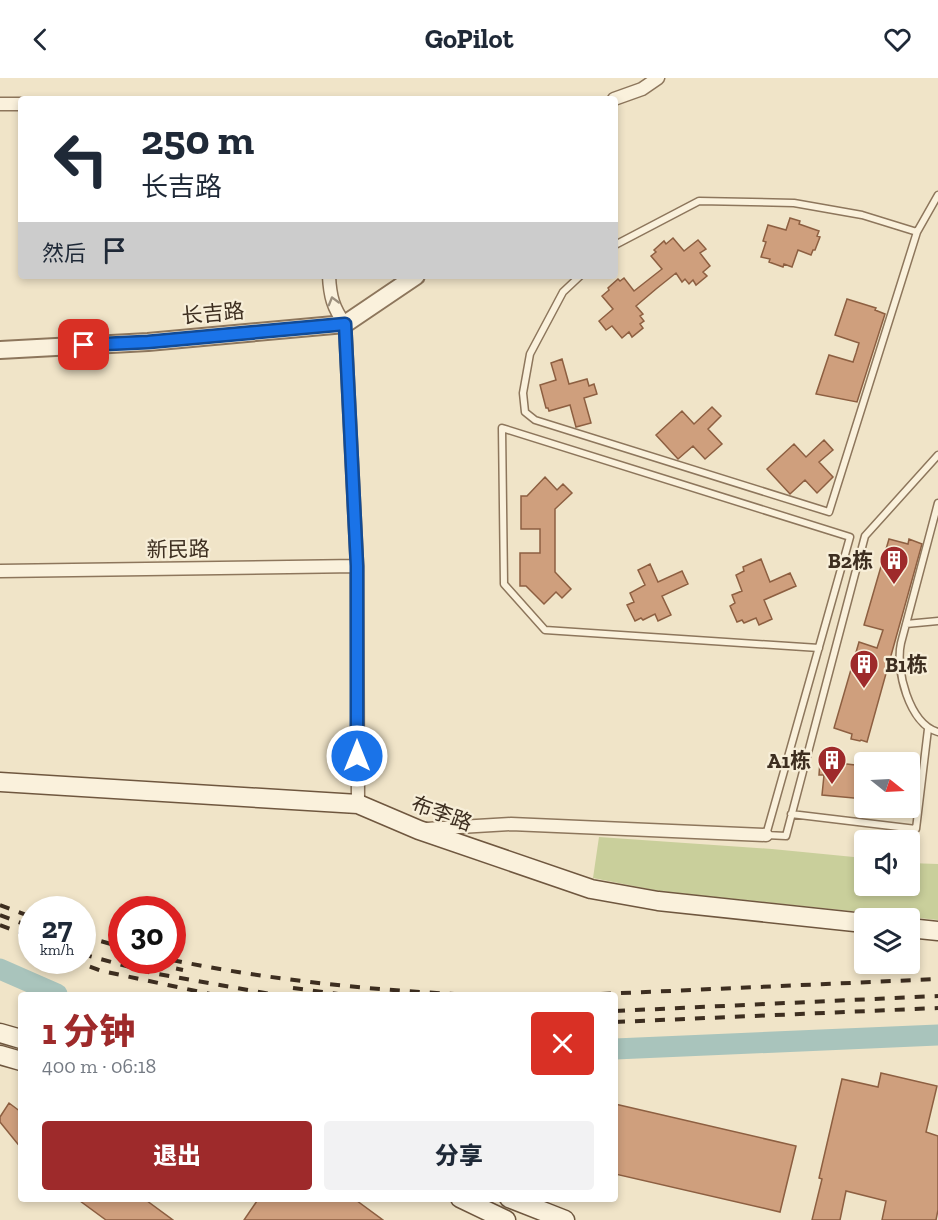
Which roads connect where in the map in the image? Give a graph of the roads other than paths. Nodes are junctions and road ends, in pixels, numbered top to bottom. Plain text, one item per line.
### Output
1 (658, 78) edge
2 (618, 98) edge
3 (0, 104) edge
4 (18, 104) edge
5 (938, 195) edge
6 (917, 232) junction
7 (618, 243) edge
8 (329, 279) edge
9 (412, 279) edge
10 (577, 279) edge
11 (345, 324) junction
12 (0, 350) edge
13 (938, 455) edge
14 (938, 502) edge
15 (357, 566) junction
16 (0, 571) edge
17 (938, 621) edge
18 (906, 624) junction
19 (819, 648) junction
20 (928, 729) junction
21 (938, 732) edge
22 (0, 782) edge
23 (358, 804) junction
24 (791, 814) junction
25 (419, 830) junction
26 (766, 835) junction
27 (854, 922) edge
28 (920, 929) edge
29 (938, 931) edge
30 (0, 1033) edge
31 (18, 1038) edge
32 (0, 1055) edge
33 (18, 1060) edge
34 (468, 1202) edge
35 (519, 1202) edge
36 (506, 1220) edge
37 (565, 1220) edge

1 - 2 street
3 - 4 street
5 - 6 lane
6 - 7 lane
6 - 10 lane
11 -> 8 street
9 - 11 street, 长吉路
11 - 12 street, 长吉路
11 - 15 street
13 - 24 lane
14 - 18 lane
15 - 16 street, 新民路
15 - 23 street
17 - 18 lane
18 - 20 lane
19 - 19 lane
19 - 26 lane
20 - 21 lane
20 - 24 lane
22 - 23 main road, 布李路
23 - 25 main road, 布李路
24 - 26 lane
25 - 26 street
25 - 27 main road, 布李路
28 - 29 main road
30 - 31 main road
32 - 33 main road
34 - 36 main road
35 - 37 main road

